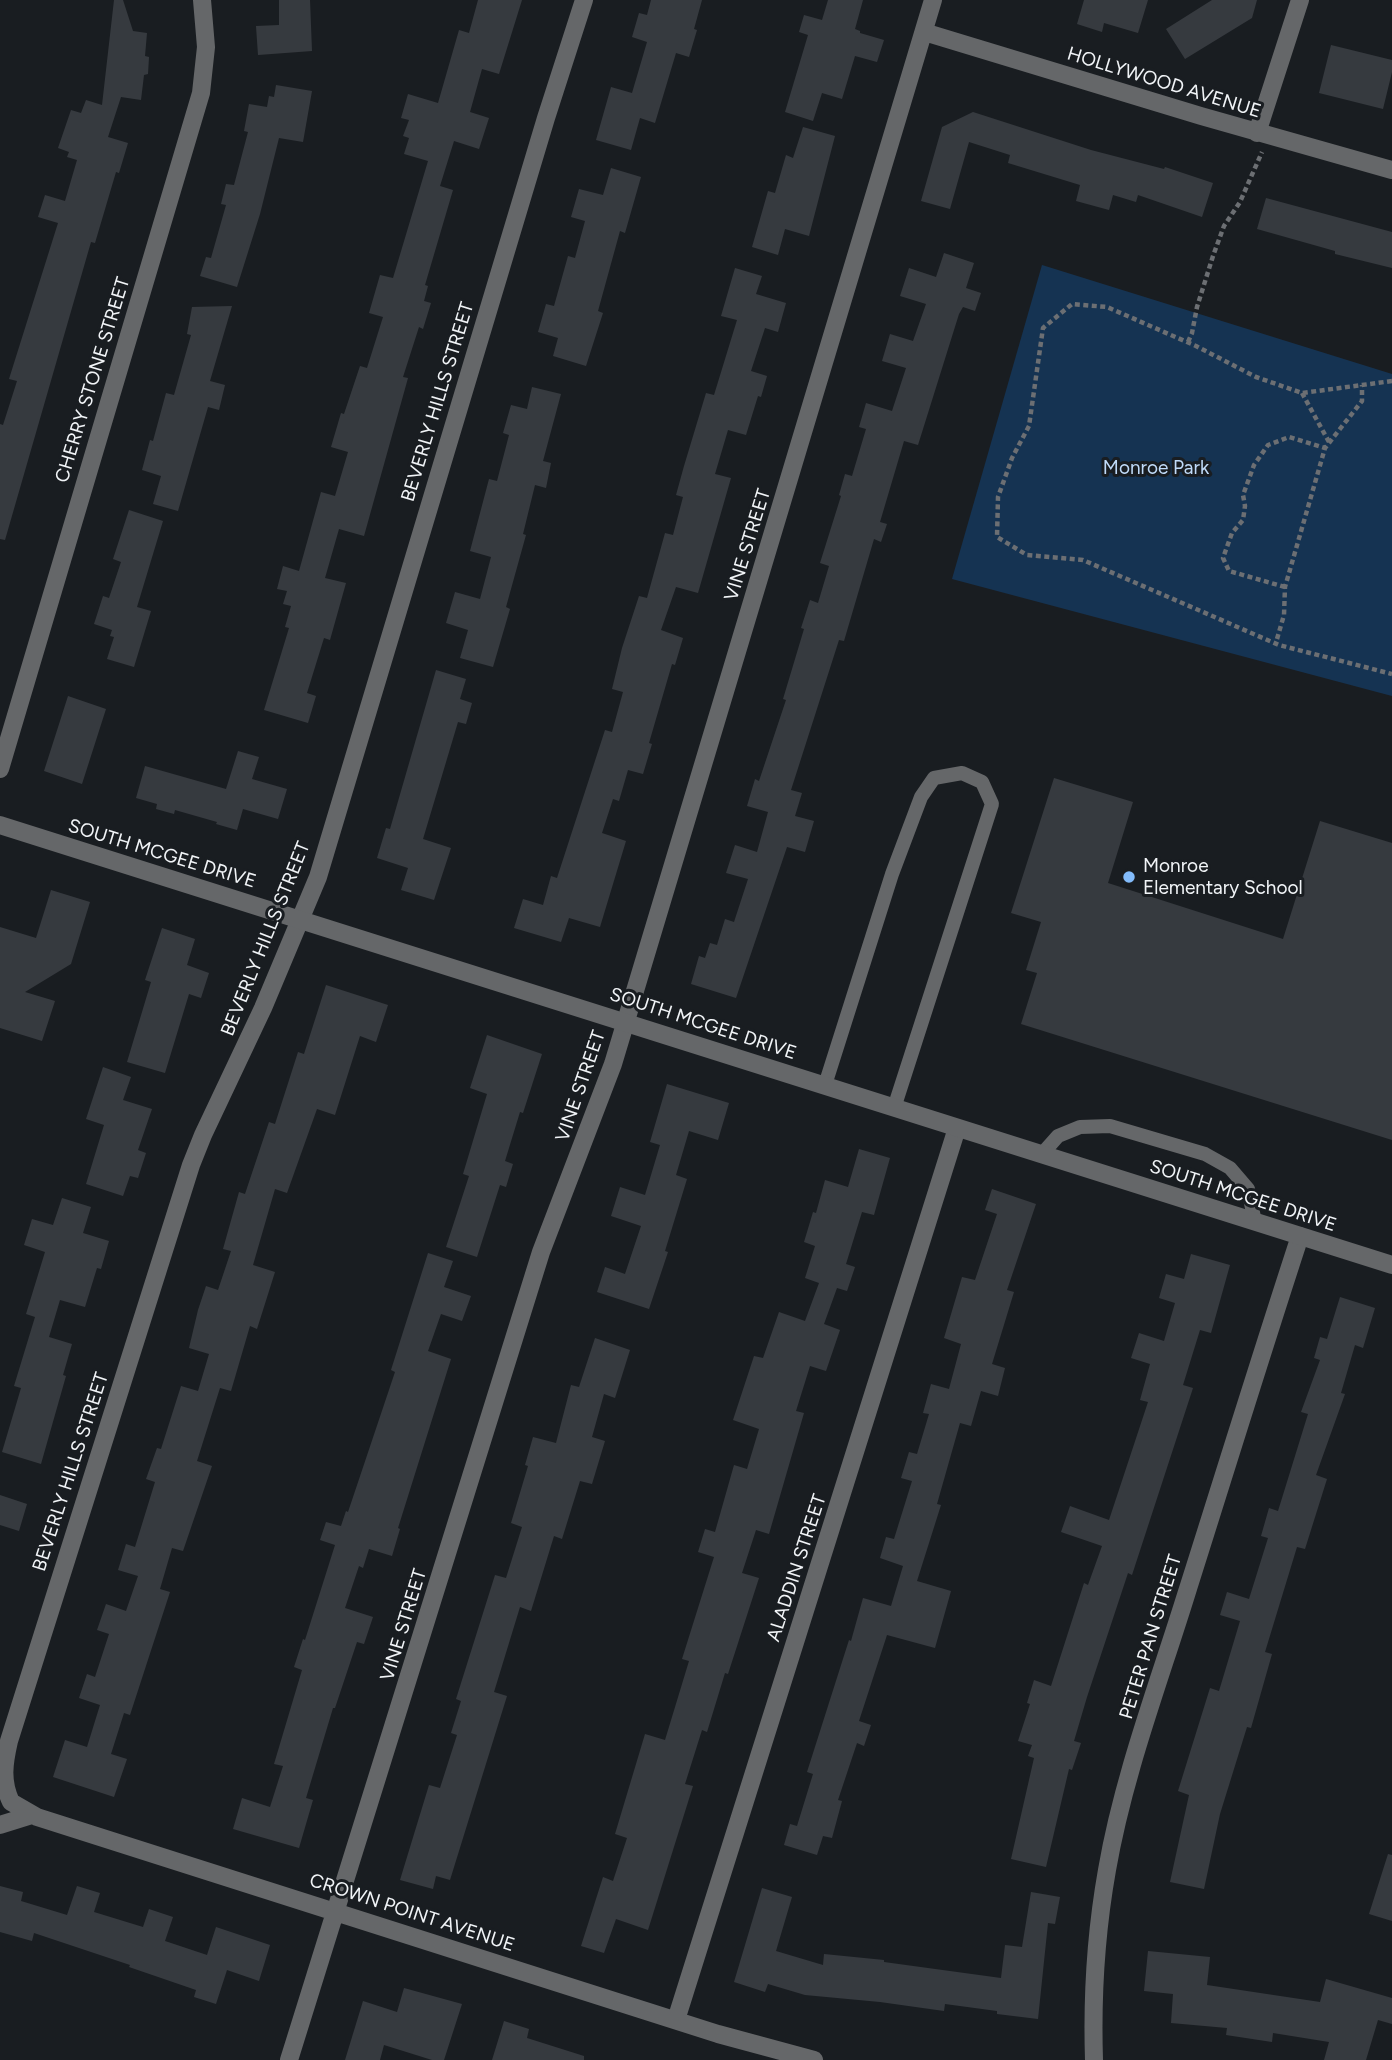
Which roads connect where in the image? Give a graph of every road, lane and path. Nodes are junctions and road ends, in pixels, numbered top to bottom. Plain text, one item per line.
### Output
1 (202, 0) edge
2 (584, 0) edge
3 (933, 0) edge
4 (1300, 0) edge
5 (924, 33) junction
6 (1263, 134) junction
7 (1392, 170) edge
8 (1188, 342) junction
9 (1392, 382) edge
10 (1362, 385) junction
11 (1302, 393) junction
12 (1329, 442) junction
13 (1325, 448) junction
14 (1285, 587) junction
15 (1277, 639) dead end
16 (1392, 674) edge
17 (0, 769) edge
18 (0, 825) edge
19 (301, 920) junction
20 (625, 1022) junction
21 (825, 1085) junction
22 (894, 1108) junction
23 (957, 1128) junction
24 (1042, 1154) junction
25 (1255, 1222) junction
26 (1300, 1236) junction
27 (1391, 1262) edge
28 (2, 1767) edge
29 (6, 1792) joint
30 (32, 1815) junction
31 (0, 1825) edge
32 (335, 1910) junction
33 (676, 2020) junction
34 (289, 2060) edge
35 (814, 2060) edge
36 (1094, 2060) edge

1 - 17 street, CHERRY STONE STREET
2 - 19 street, BEVERLY HILLS STREET
3 - 5 street, VINE STREET
4 - 6 street
5 - 6 street, HOLLYWOOD AVENUE
5 - 20 street, VINE STREET
6 - 7 street, HOLLYWOOD AVENUE
6 - 8 path
8 - 11 path
8 - 16 path
9 - 10 path
10 - 11 path
10 - 12 path
11 - 12 path
12 - 13 path
13 - 14 path
13 - 14 path
14 - 15 path
18 - 19 street, SOUTH MCGEE DRIVE
19 - 20 street, SOUTH MCGEE DRIVE
19 - 28 street, BEVERLY HILLS STREET
20 - 21 street, SOUTH MCGEE DRIVE
20 - 32 street, VINE STREET
21 - 22 street, SOUTH MCGEE DRIVE
21 - 22 lane
22 - 23 street, SOUTH MCGEE DRIVE
23 - 24 street, SOUTH MCGEE DRIVE
23 - 33 street, ALADDIN STREET
24 - 25 street, SOUTH MCGEE DRIVE
24 - 25 lane
25 - 26 street, SOUTH MCGEE DRIVE
26 - 27 street, SOUTH MCGEE DRIVE
26 - 36 street, PETER PAN STREET
28 - 29 street, BEVERLY HILLS STREET
29 - 30 street, CROWN POINT AVENUE
30 - 31 street
30 - 32 street, CROWN POINT AVENUE
32 - 33 street, CROWN POINT AVENUE
32 - 34 street, VINE STREET
33 - 35 street, CROWN POINT AVENUE

